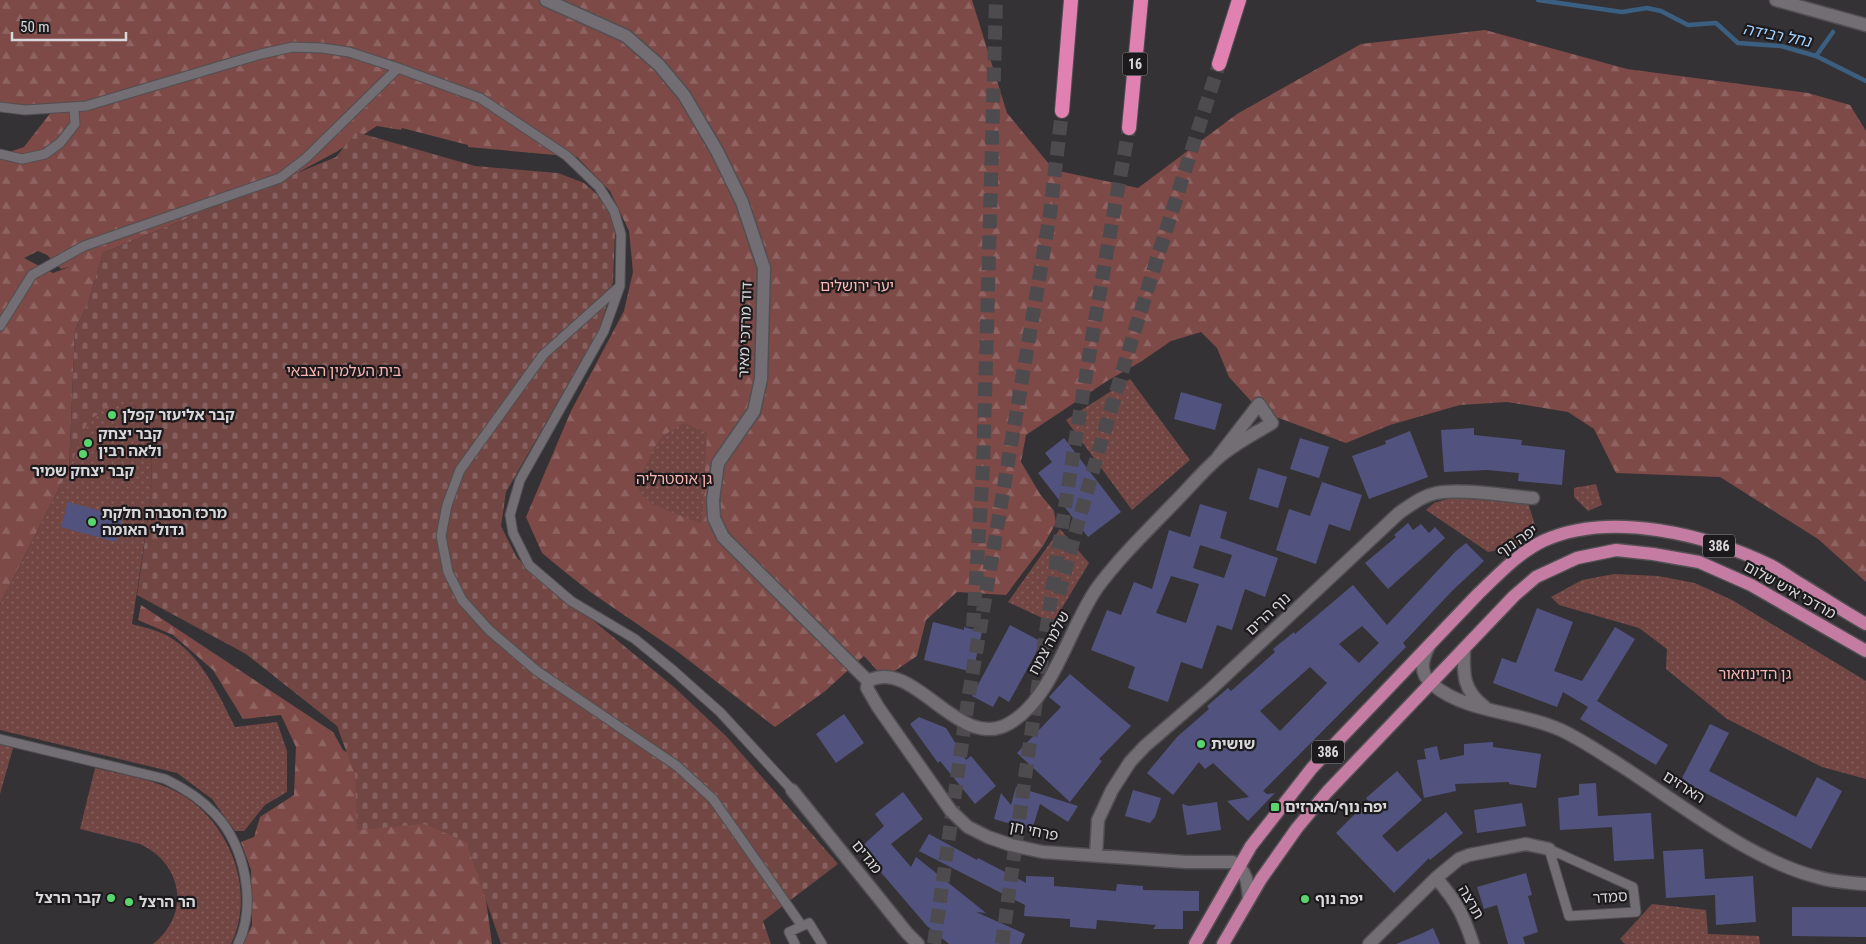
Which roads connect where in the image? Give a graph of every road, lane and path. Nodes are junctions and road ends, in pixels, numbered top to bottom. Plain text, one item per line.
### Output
1 (546, 0) edge
2 (1071, 0) edge
3 (1141, 0) edge
4 (1239, 0) edge
5 (1776, 0) edge
6 (1866, 26) edge
7 (1219, 64) tunnel mouth
8 (398, 68) junction
9 (0, 107) edge
10 (74, 108) junction
11 (1062, 111) tunnel mouth
12 (1129, 128) tunnel mouth
13 (0, 154) edge
14 (620, 286) junction
15 (0, 326) edge
16 (1218, 457) dead end
17 (1532, 498) dead end
18 (1556, 536) joint
19 (1866, 624) edge
20 (1428, 648) junction
21 (1464, 649) junction
22 (1866, 651) edge
23 (868, 681) junction
24 (1431, 684) junction
25 (1487, 708) junction
26 (0, 739) edge
27 (792, 790) joint
28 (1549, 850) junction
29 (1096, 855) junction
30 (1238, 865) junction
31 (1436, 878) junction
32 (1866, 884) edge
33 (1249, 899) junction
34 (802, 926) junction
35 (238, 944) edge
36 (795, 944) edge
37 (822, 944) edge
38 (918, 944) edge
39 (1194, 944) edge
40 (1223, 944) edge
41 (1369, 944) edge
42 (1473, 944) edge

1 - 23 street, דוד מרדכי מאיר
2 - 11 highway
3 - 12 highway, 16
4 - 7 highway
5 - 6 street
8 - 10 lane
8 - 14 lane
8 - 15 lane
9 - 10 lane
10 - 13 lane
14 - 27 lane
14 - 34 lane
16 - 23 street, שלמה צמח
17 - 29 street, נוף הרים
18 - 19 main road, מרדכי איש שלום / 386
18 - 20 main road, יפה נוף / 386
20 - 24 street
20 - 30 main road, יפה נוף / 386
21 - 22 main road, מרדכי איש שלום / 386
21 - 24 main road, 386
21 - 25 street, הארזים
23 - 29 street, פרחי חן
24 - 25 street, הארזים
24 - 33 main road, 386
25 - 32 street, הארזים
26 - 35 lane
27 - 38 street, מגדים
28 - 28 lane, סמדר
28 - 31 street, סמדר
29 - 30 street, פרחי חן
30 - 33 street
30 - 39 main road, יפה נוף / 386
31 - 41 street, סמדר
31 - 42 street, תרצה
33 - 40 main road, 386
34 - 36 lane
34 - 37 lane

